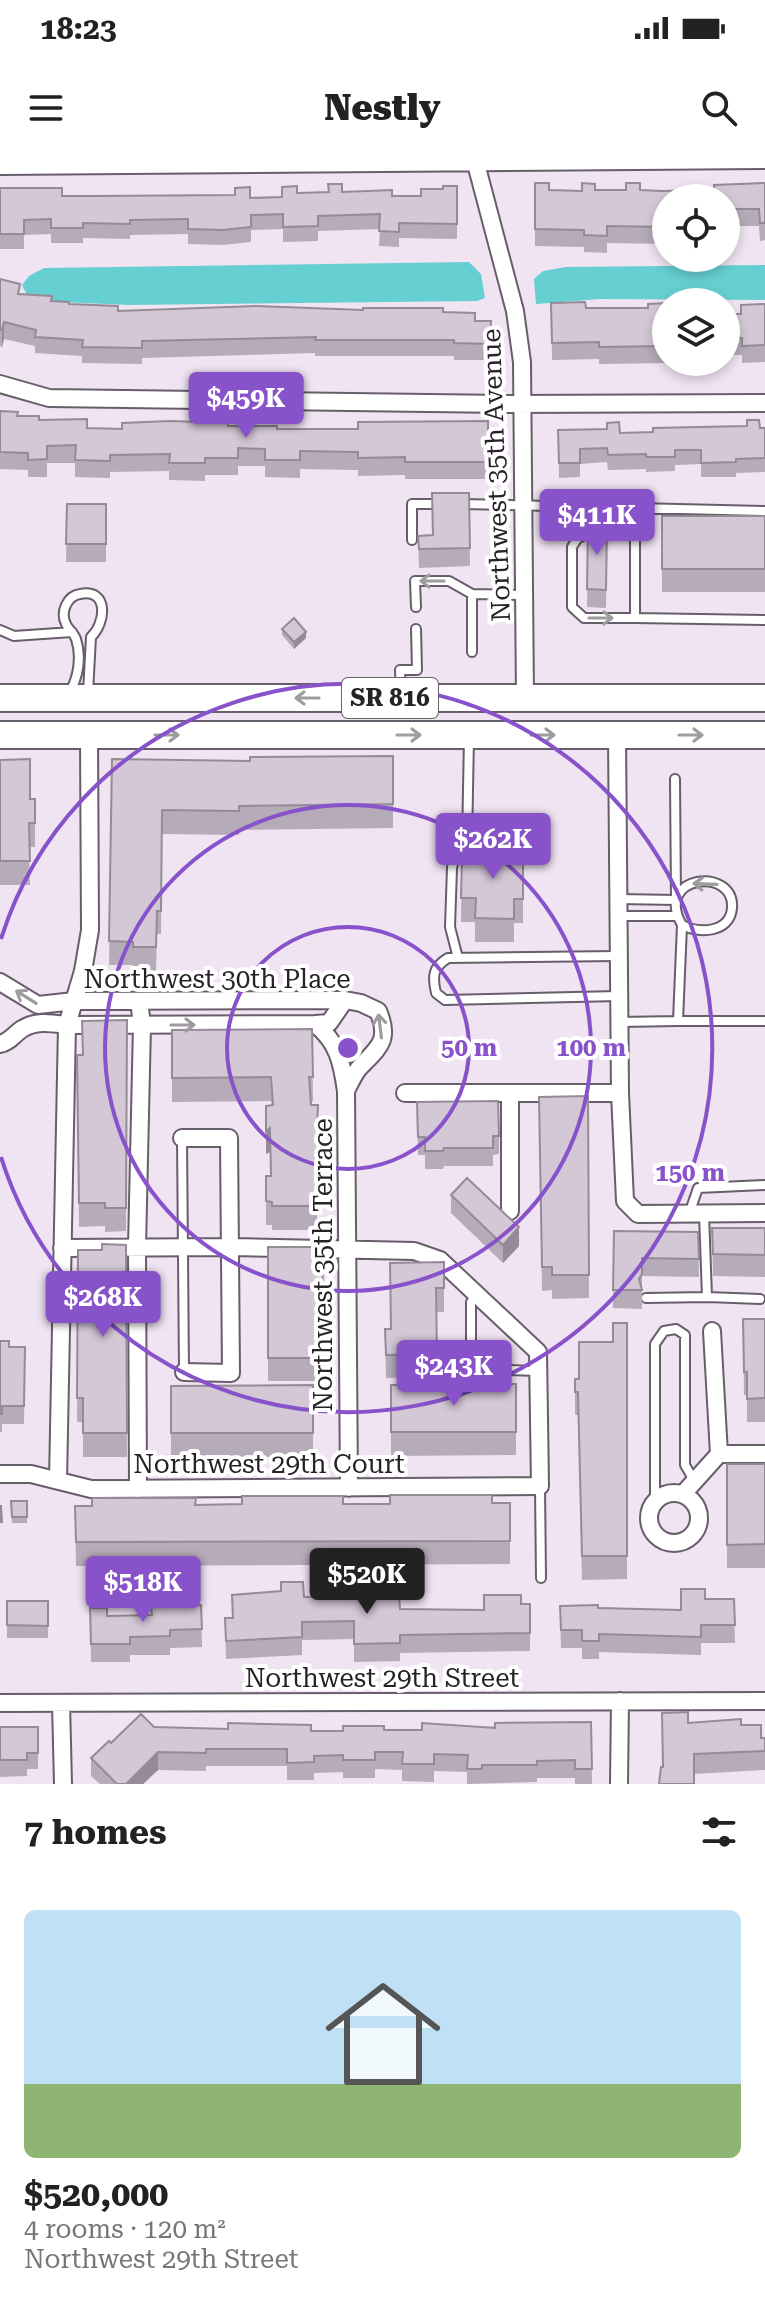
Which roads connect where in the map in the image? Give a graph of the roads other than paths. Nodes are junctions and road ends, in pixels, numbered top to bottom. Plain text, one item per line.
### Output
1 (475, 160) edge
2 (765, 160) edge
3 (0, 166) edge
4 (0, 384) edge
5 (765, 403) edge
6 (523, 404) junction
7 (522, 504) junction
8 (635, 508) junction
9 (765, 511) edge
10 (635, 535) junction
11 (412, 540) dead end
12 (472, 594) junction
13 (524, 595) junction
14 (416, 607) dead end
15 (635, 618) junction
16 (765, 620) edge
17 (416, 629) dead end
18 (0, 630) edge
19 (72, 632) junction
20 (472, 652) dead end
21 (0, 698) edge
22 (76, 698) junction
23 (122, 698) junction
24 (401, 698) junction
25 (525, 698) junction
26 (765, 698) edge
27 (39, 734) junction
28 (0, 735) edge
29 (89, 735) junction
30 (469, 735) junction
31 (617, 735) junction
32 (765, 735) edge
33 (675, 779) dead end
34 (676, 900) junction
35 (618, 908) junction
36 (677, 916) junction
37 (682, 925) junction
38 (619, 956) junction
39 (458, 958) junction
40 (0, 982) edge
41 (619, 996) junction
42 (345, 1000) junction
43 (74, 1001) junction
44 (139, 1001) junction
45 (678, 1021) junction
46 (765, 1021) edge
47 (620, 1022) junction
48 (315, 1024) junction
49 (67, 1025) junction
50 (142, 1025) junction
51 (0, 1044) edge
52 (346, 1091) junction
53 (405, 1093) dead end
54 (510, 1093) junction
55 (620, 1093) junction
56 (182, 1138) joint
57 (765, 1185) edge
58 (510, 1211) dead end
59 (765, 1213) edge
60 (697, 1214) junction
61 (137, 1247) junction
62 (184, 1247) junction
63 (231, 1247) junction
64 (62, 1248) junction
65 (347, 1248) junction
66 (477, 1294) junction
67 (707, 1297) junction
68 (646, 1298) dead end
69 (760, 1299) dead end
70 (712, 1331) dead end
71 (539, 1371) junction
72 (184, 1372) joint
73 (719, 1454) junction
74 (765, 1454) edge
75 (0, 1474) edge
76 (58, 1481) junction
77 (540, 1486) junction
78 (349, 1488) junction
79 (689, 1488) junction
80 (138, 1489) junction
81 (655, 1500) junction
82 (541, 1578) dead end
83 (620, 1701) junction
84 (765, 1701) edge
85 (0, 1703) edge
86 (61, 1703) junction
87 (63, 1784) edge
88 (619, 1784) edge

1 - 2 street
1 - 3 street
1 - 6 street, Northwest 35th Avenue
4 - 6 street
5 - 6 street
6 - 7 street, Northwest 35th Avenue
7 - 8 lane
7 - 11 lane
7 - 13 street, Northwest 35th Avenue
8 - 9 lane
8 - 10 lane
10 - 15 lane
10 -> 15 lane
12 - 13 lane
12 -> 14 lane
12 - 20 lane
13 - 25 street, Northwest 35th Avenue
15 - 16 lane
17 - 24 lane
18 - 19 lane
19 - 22 lane
19 - 22 lane
21 - 22 main road, SR 816
22 - 23 main road, SR 816
22 - 27 main road
24 -> 23 main road, SR 816
23 - 29 main road
24 - 25 main road, SR 816
25 - 26 main road, SR 816
25 - 30 main road
27 - 28 main road, SR 816
27 - 29 main road, SR 816
29 -> 30 main road, SR 816
29 - 43 street
30 -> 31 main road, SR 816
30 - 39 lane
31 -> 32 main road, SR 816
31 - 35 street
33 - 34 lane
34 - 35 lane
34 - 36 lane
37 -> 34 lane
35 - 36 lane
35 - 38 street
36 - 37 lane
37 - 45 lane
38 - 39 lane
38 - 41 street
39 - 41 lane
43 -> 40 street, Northwest 30th Place
41 - 47 street
42 - 44 street, Northwest 30th Place
42 - 48 street
52 -> 42 street, Northwest 30th Place
43 - 44 street, Northwest 30th Place
43 - 49 street
44 - 50 street
45 - 46 lane
45 - 47 lane
47 - 55 street
50 -> 48 street, Northwest 30th Place
48 - 52 street, Northwest 30th Place
49 - 50 street, Northwest 30th Place
49 - 51 street, Northwest 30th Place
49 - 64 street
50 - 61 street
52 - 65 street, Northwest 35th Terrace
53 - 54 street
54 - 55 street
54 - 58 street
55 - 60 street
56 - 62 lane
56 - 63 street
57 - 60 lane
59 - 60 street
60 - 67 lane
61 - 62 street
61 - 64 street
61 - 80 street
62 - 63 street
62 - 72 lane
63 - 65 street
63 - 72 street
64 - 76 street
65 - 66 street
65 - 78 street, Northwest 35th Terrace
66 - 71 street
66 - 71 lane
67 - 68 lane
67 - 69 lane
70 - 73 street
71 - 77 street
73 - 74 street
73 - 79 street
75 - 76 street, Northwest 29th Court
76 - 80 street, Northwest 29th Court
77 - 78 street, Northwest 29th Court
77 - 82 lane
78 - 80 street, Northwest 29th Court
79 - 81 street
79 - 81 street
79 - 81 lane
83 - 84 street, Northwest 29th Street
83 - 86 street, Northwest 29th Street
83 - 88 street
85 - 86 street, Northwest 29th Street
86 - 87 street

